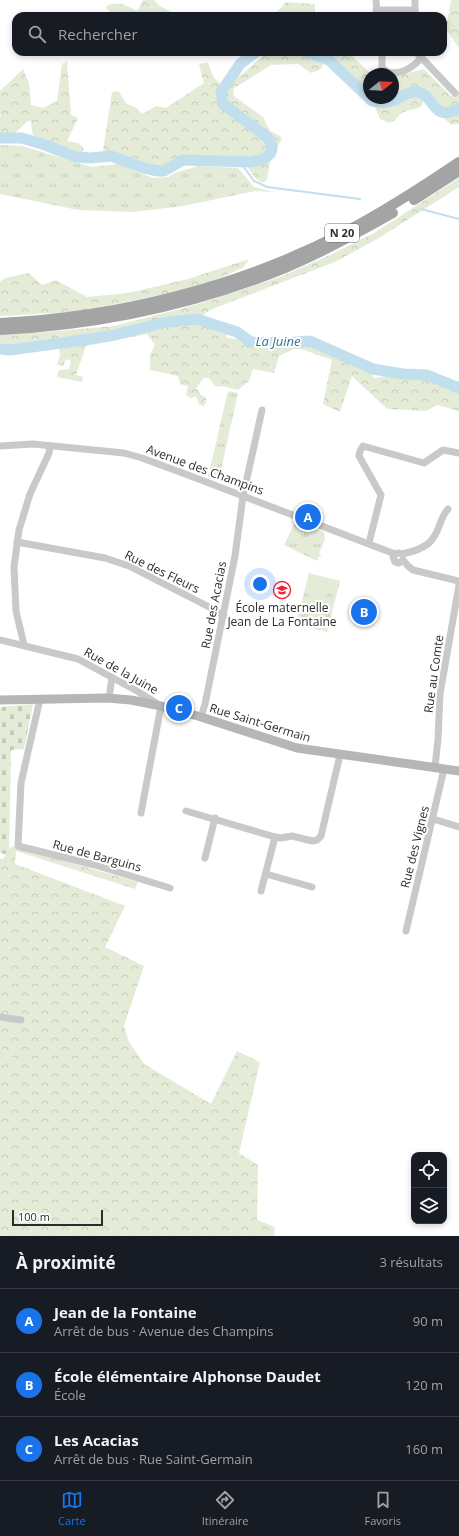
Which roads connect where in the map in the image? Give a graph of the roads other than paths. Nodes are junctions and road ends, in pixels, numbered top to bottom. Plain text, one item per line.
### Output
1 (376, 0) edge
2 (415, 1) edge
3 (376, 12) edge
4 (415, 12) edge
5 (382, 56) edge
6 (418, 56) edge
7 (419, 56) edge
8 (455, 93) dead end
9 (459, 162) edge
10 (459, 171) edge
11 (0, 323) edge
12 (0, 330) edge
13 (262, 410) dead end
14 (0, 446) edge
15 (50, 446) junction
16 (459, 453) edge
17 (243, 496) junction
18 (448, 509) dead end
19 (17, 542) junction
20 (369, 543) junction
21 (400, 556) junction
22 (459, 582) edge
23 (459, 585) edge
24 (224, 616) junction
25 (0, 640) edge
26 (24, 646) junction
27 (112, 677) junction
28 (109, 698) junction
29 (40, 699) junction
30 (0, 700) edge
31 (161, 706) junction
32 (201, 717) junction
33 (340, 755) junction
34 (440, 768) junction
35 (459, 771) edge
36 (186, 811) dead end
37 (141, 813) dead end
38 (215, 818) junction
39 (433, 819) junction
40 (459, 827) edge
41 (275, 837) junction
42 (205, 858) dead end
43 (266, 874) junction
44 (312, 886) dead end
45 (170, 888) dead end
46 (261, 891) dead end
47 (406, 931) dead end
48 (0, 1017) edge
49 (21, 1020) dead end

1 - 3 street
2 - 4 street
5 - 6 street
7 - 8 street
9 - 11 main road, N 20
10 - 12 main road, N 20
13 - 17 street, Rue des Acacias
14 - 15 street, Avenue des Champins
15 - 17 street, Avenue des Champins
15 - 19 street
16 - 20 street
17 - 20 street, Avenue des Champins
17 - 24 street, Rue des Acacias
18 - 21 street
19 - 24 street, Rue des Fleurs
19 - 26 street
20 - 21 street, Avenue des Champins
21 - 22 street, Avenue des Champins
23 - 34 street, Rue au Comte
24 - 32 street, Rue des Acacias
25 - 26 street, Rue de la Juine
26 - 27 street, Rue de la Juine
27 - 28 street
27 - 31 street, Rue de la Juine
28 - 29 main road, Rue Saint-Germain
28 - 31 main road, Rue Saint-Germain
29 - 30 main road, Rue Saint-Germain
29 - 45 street, Rue de Barguins
31 - 32 main road, Rue Saint-Germain
31 - 37 street
32 - 33 main road, Rue Saint-Germain
33 - 34 main road, Rue Saint-Germain
33 - 41 street
34 - 35 main road, Rue Saint-Germain
34 - 39 street, Rue des Vignes
36 - 38 street
38 - 41 street
38 - 42 street
39 - 40 street
39 - 47 street, Rue des Vignes
41 - 43 street
43 - 44 street
43 - 46 street
48 - 49 street

